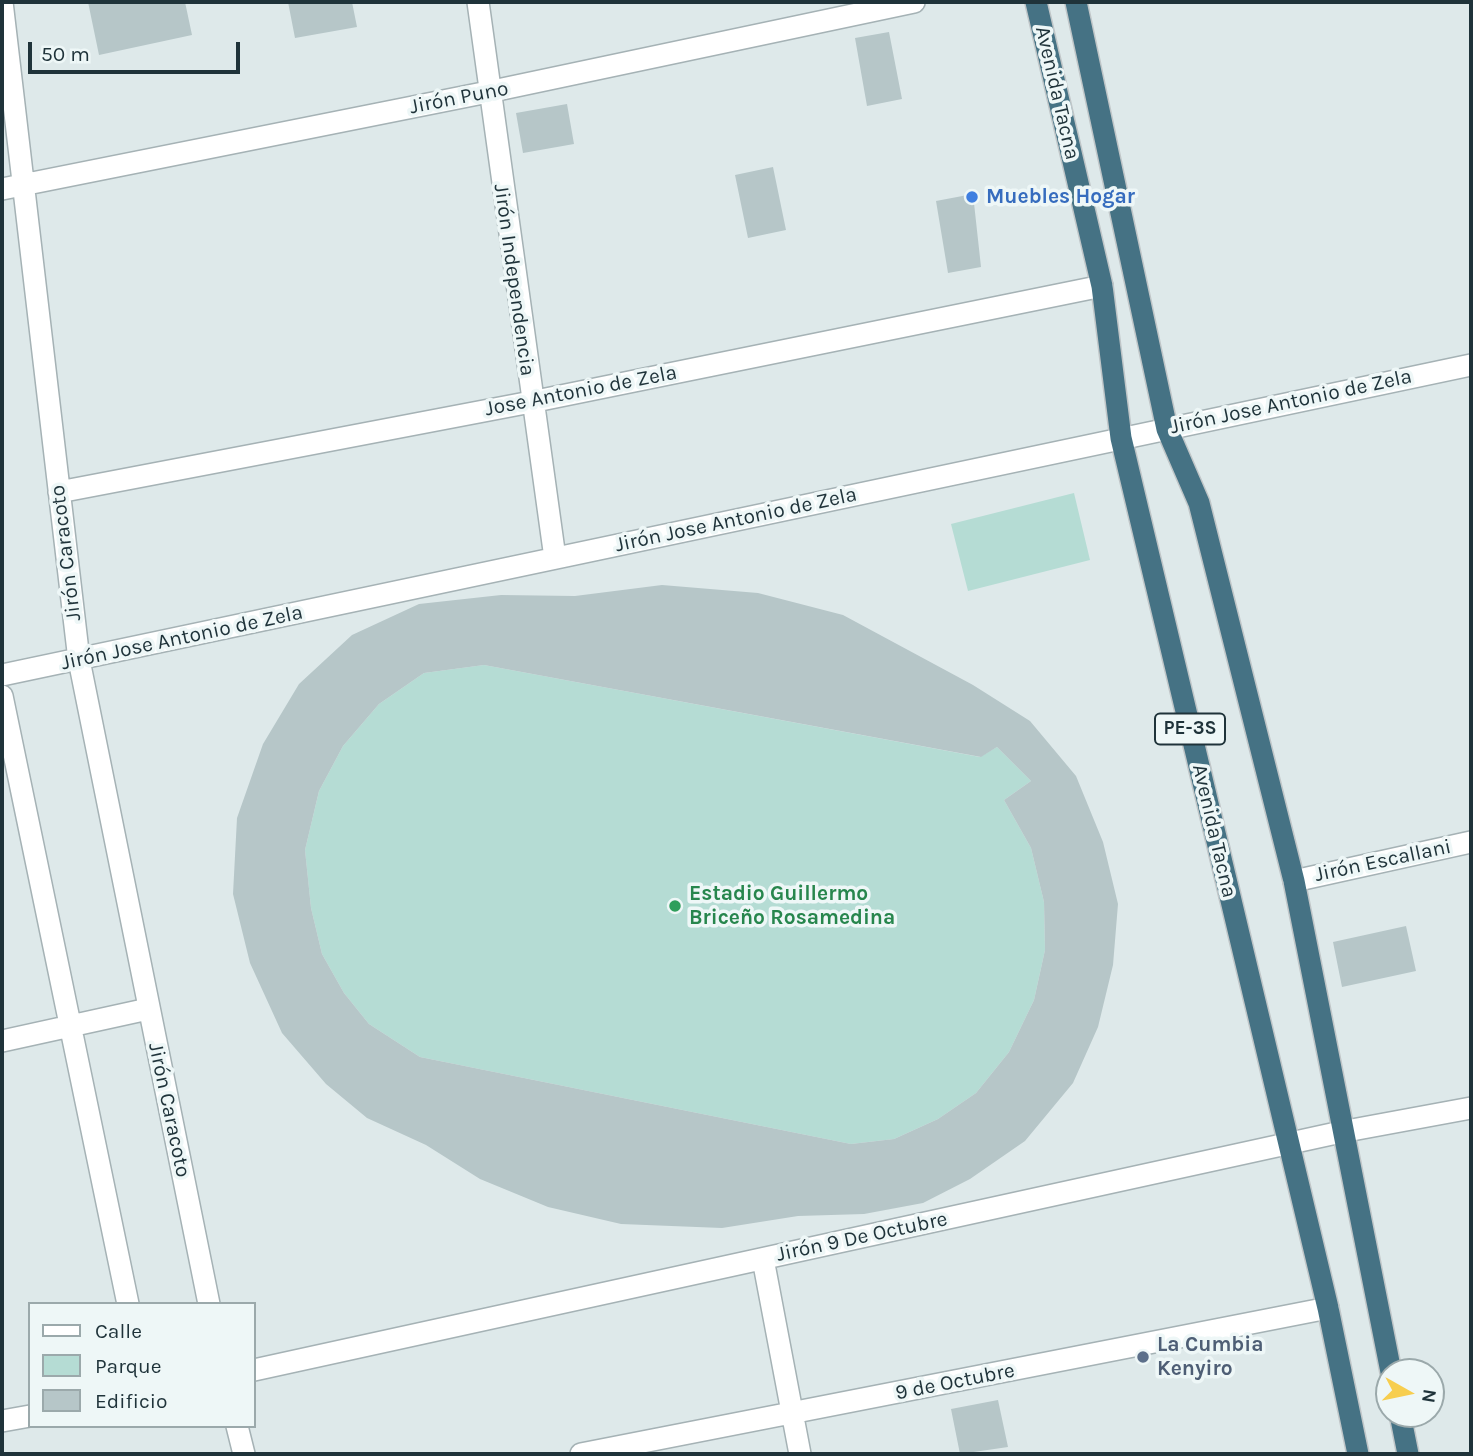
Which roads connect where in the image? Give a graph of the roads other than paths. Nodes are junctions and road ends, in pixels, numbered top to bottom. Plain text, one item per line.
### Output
1 (2, 2) edge
2 (478, 2) edge
3 (914, 2) edge
4 (1036, 2) edge
5 (1076, 2) edge
6 (488, 92) junction
7 (24, 185) junction
8 (2, 189) edge
9 (1102, 286) junction
10 (1471, 365) edge
11 (531, 402) junction
12 (1167, 429) junction
13 (1121, 438) junction
14 (59, 492) junction
15 (555, 558) junction
16 (79, 660) junction
17 (2, 675) edge
18 (2, 696) edge
19 (1471, 842) edge
20 (1294, 881) junction
21 (148, 1009) junction
22 (71, 1026) junction
23 (2, 1041) edge
24 (1471, 1108) edge
25 (1341, 1132) junction
26 (1289, 1144) junction
27 (763, 1259) junction
28 (128, 1302) edge
29 (209, 1302) edge
30 (1328, 1308) junction
31 (1388, 1358) edge
32 (256, 1370) edge
33 (792, 1415) junction
34 (28, 1416) edge
35 (2, 1421) edge
36 (238, 1428) edge
37 (1403, 1428) edge
38 (244, 1454) edge
39 (581, 1454) edge
40 (800, 1454) edge
41 (1358, 1454) edge
42 (1408, 1454) edge

1 - 7 street, Jirón Caracoto
2 - 6 street, Jirón Independencia
3 - 6 street, Jirón Puno
4 - 9 highway, Avenida Tacna / PE-3S
5 - 12 highway, Avenida Tacna / PE-3S
6 - 7 street, Jirón Puno
6 - 11 street, Jirón Independencia
7 - 8 street, Jirón Puno
7 - 14 street, Jirón Caracoto
9 - 11 street, Jose Antonio de Zela
9 - 13 highway, Avenida Tacna / PE-3S
10 - 12 street, Jirón Jose Antonio de Zela
11 - 14 street, Jose Antonio de Zela
11 - 15 street, Jirón Independencia
12 - 13 street, Jirón Jose Antonio de Zela
12 - 20 highway, Avenida Tacna / PE-3S
13 - 15 street, Jirón Jose Antonio de Zela
13 - 26 highway, Avenida Tacna / PE-3S
14 - 16 street, Jirón Caracoto
15 - 16 street, Jirón Jose Antonio de Zela
16 - 17 street, Jirón Jose Antonio de Zela
16 - 21 street, Jirón Caracoto
18 - 22 street
19 - 20 street, Jirón Escallani
20 - 25 highway, Avenida Tacna / PE-3S
21 - 22 street
21 - 29 street, Jirón Caracoto
22 - 23 street
22 - 28 street
24 - 25 street, Jirón 9 De Octubre
25 - 26 street, Jirón 9 De Octubre
25 - 31 highway, Avenida Tacna / PE-3S
26 - 27 street, Jirón 9 De Octubre
26 - 30 highway, Avenida Tacna / PE-3S
27 - 32 street, Jirón 9 De Octubre
27 - 33 street
30 - 33 street, 9 de Octubre
30 - 41 highway, Avenida Tacna / PE-3S
33 - 39 street, 9 de Octubre
33 - 40 street
34 - 35 street
36 - 38 street
37 - 42 highway

